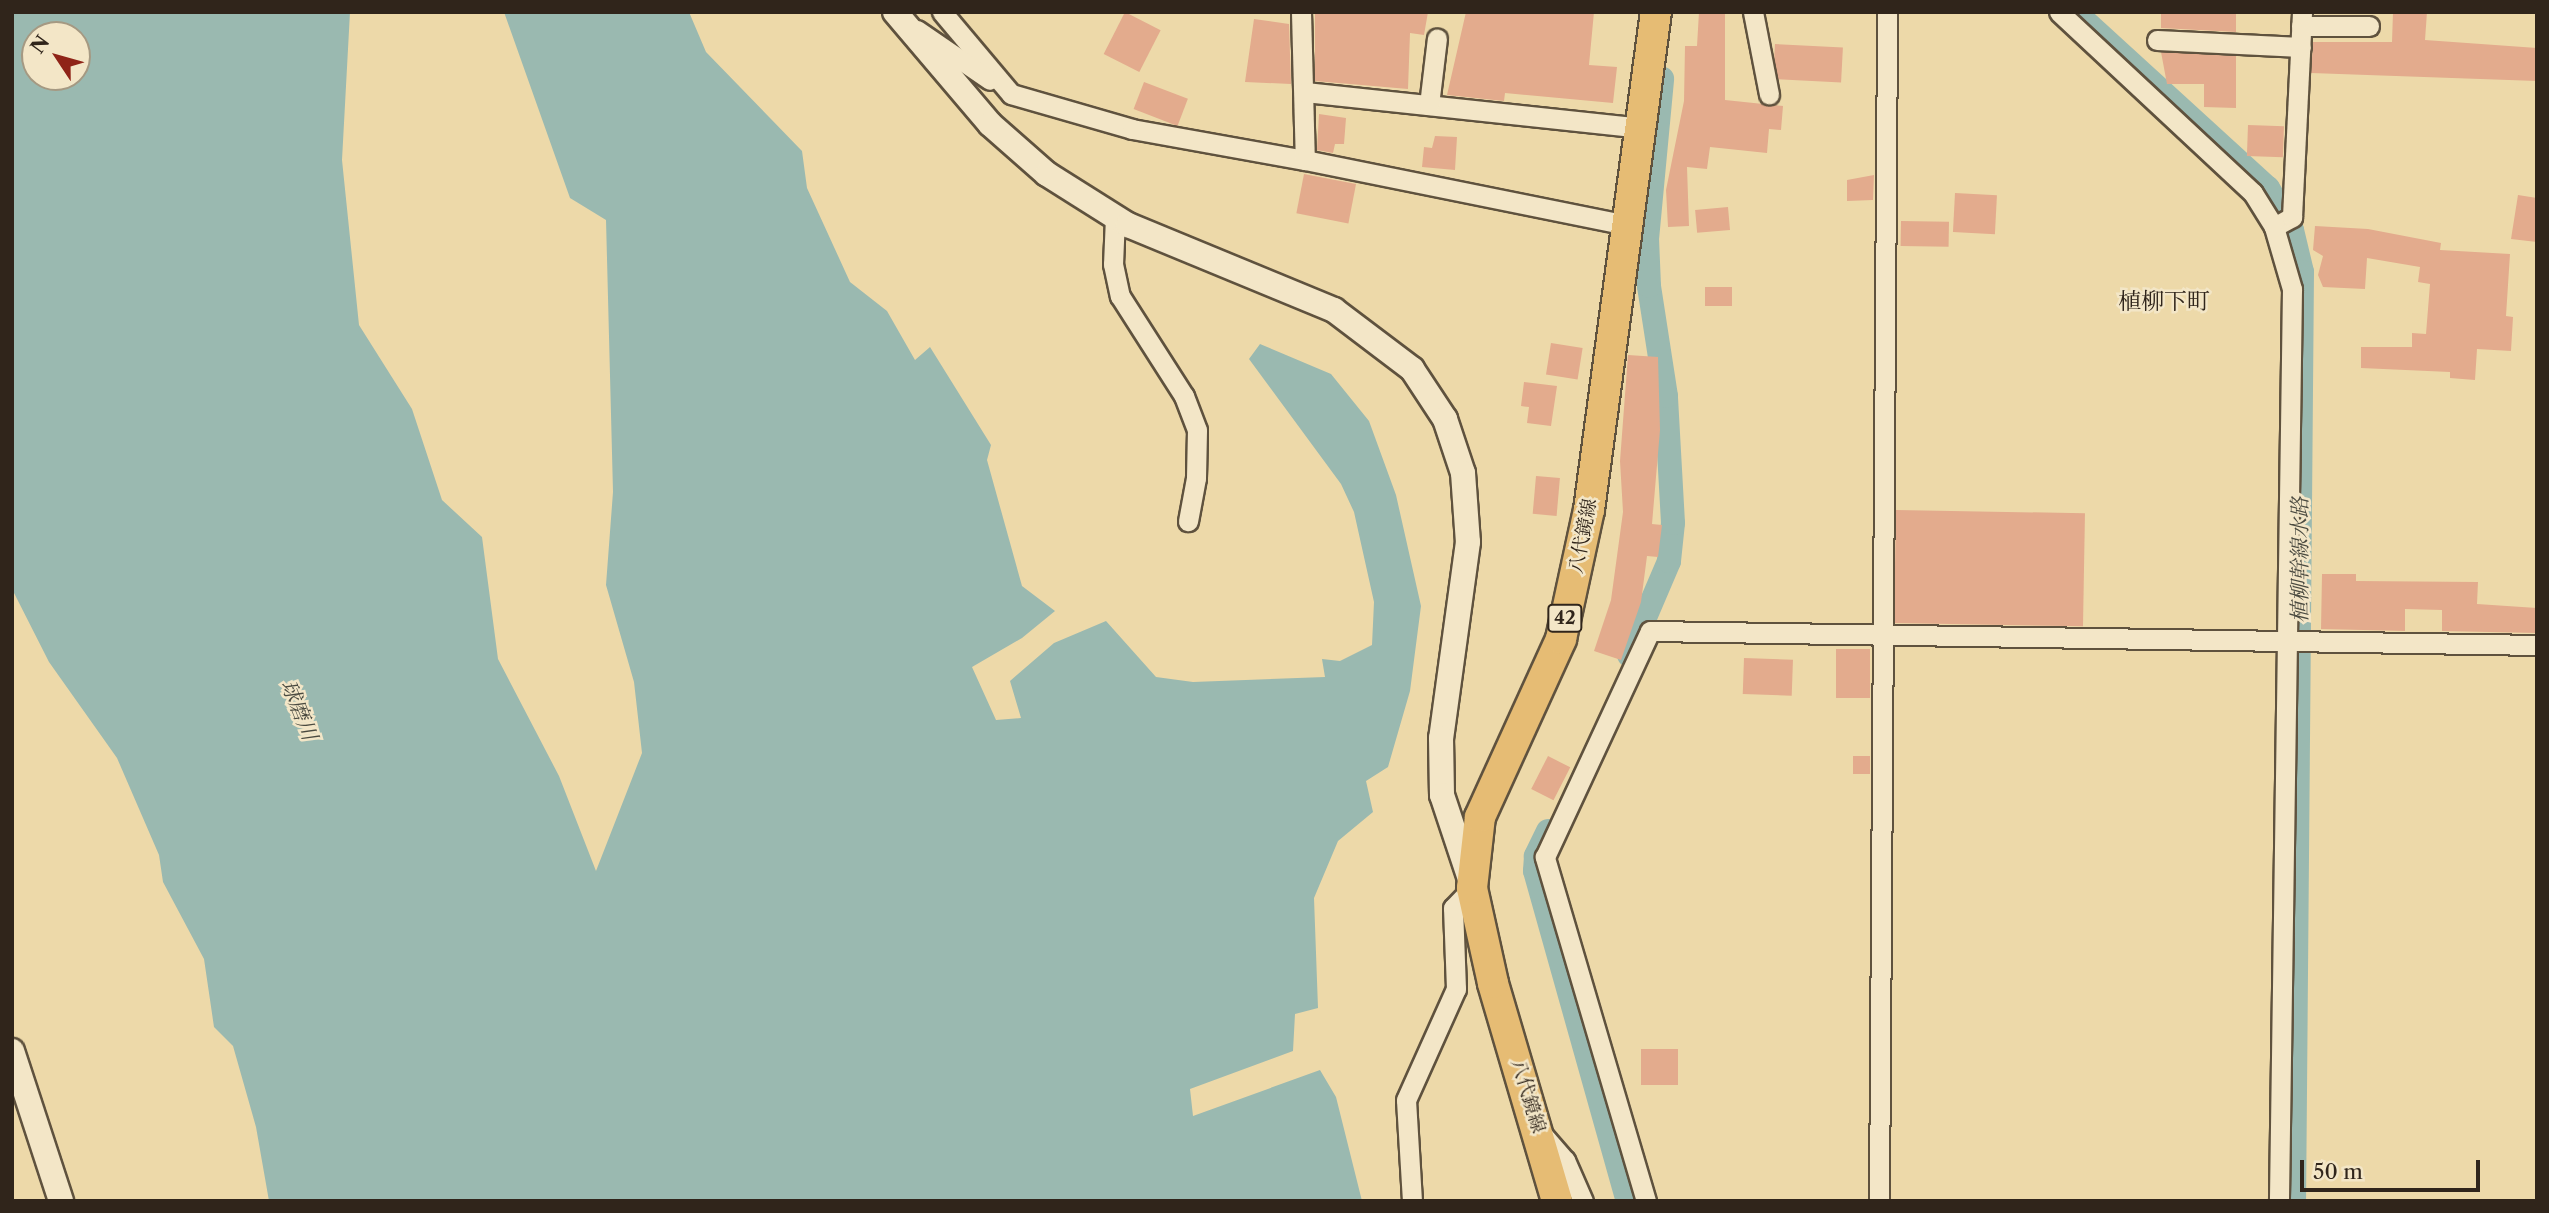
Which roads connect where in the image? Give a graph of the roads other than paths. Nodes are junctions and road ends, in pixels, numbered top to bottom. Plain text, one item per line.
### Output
1 (942, 12) edge
2 (1301, 12) edge
3 (1656, 12) edge
4 (1752, 12) edge
5 (1887, 12) edge
6 (2059, 12) edge
7 (896, 14) edge
8 (2302, 19) edge
9 (2369, 26) dead end
10 (1437, 38) dead end
11 (2157, 40) dead end
12 (2301, 47) junction
13 (1305, 92) junction
14 (1011, 94) junction
15 (1769, 94) dead end
16 (1429, 105) junction
17 (1640, 128) junction
18 (1305, 160) junction
19 (1115, 218) junction
20 (1627, 225) junction
21 (2274, 227) junction
22 (1188, 521) dead end
23 (1882, 636) junction
24 (2294, 644) junction
25 (2537, 645) edge
26 (1472, 888) junction
27 (12, 1051) edge
28 (1540, 1133) junction
29 (61, 1201) edge
30 (1412, 1201) edge
31 (1557, 1201) edge
32 (1583, 1201) edge
33 (1646, 1201) edge
34 (1879, 1201) edge
35 (2279, 1201) edge

1 - 14 street
2 - 13 street
3 - 17 main road, 八代鏡線 / 42
4 - 15 street
5 - 23 street
6 - 21 street
7 - 14 street
7 - 19 street
8 - 9 street
8 - 12 street
10 - 16 street
11 - 12 street
12 - 21 street
13 - 16 street
13 - 18 street
14 - 18 street
16 - 17 street
17 - 20 main road, 八代鏡線 / 42
18 - 20 street
19 - 22 street
19 - 26 street
20 - 26 main road, 八代鏡線 / 42
21 - 24 street
23 - 24 street
23 - 33 street
23 - 34 street
24 - 25 street
24 - 35 street
26 - 28 main road, 八代鏡線 / 42
26 - 30 street
27 - 29 street
28 - 31 main road, 八代鏡線 / 42
28 - 32 street

